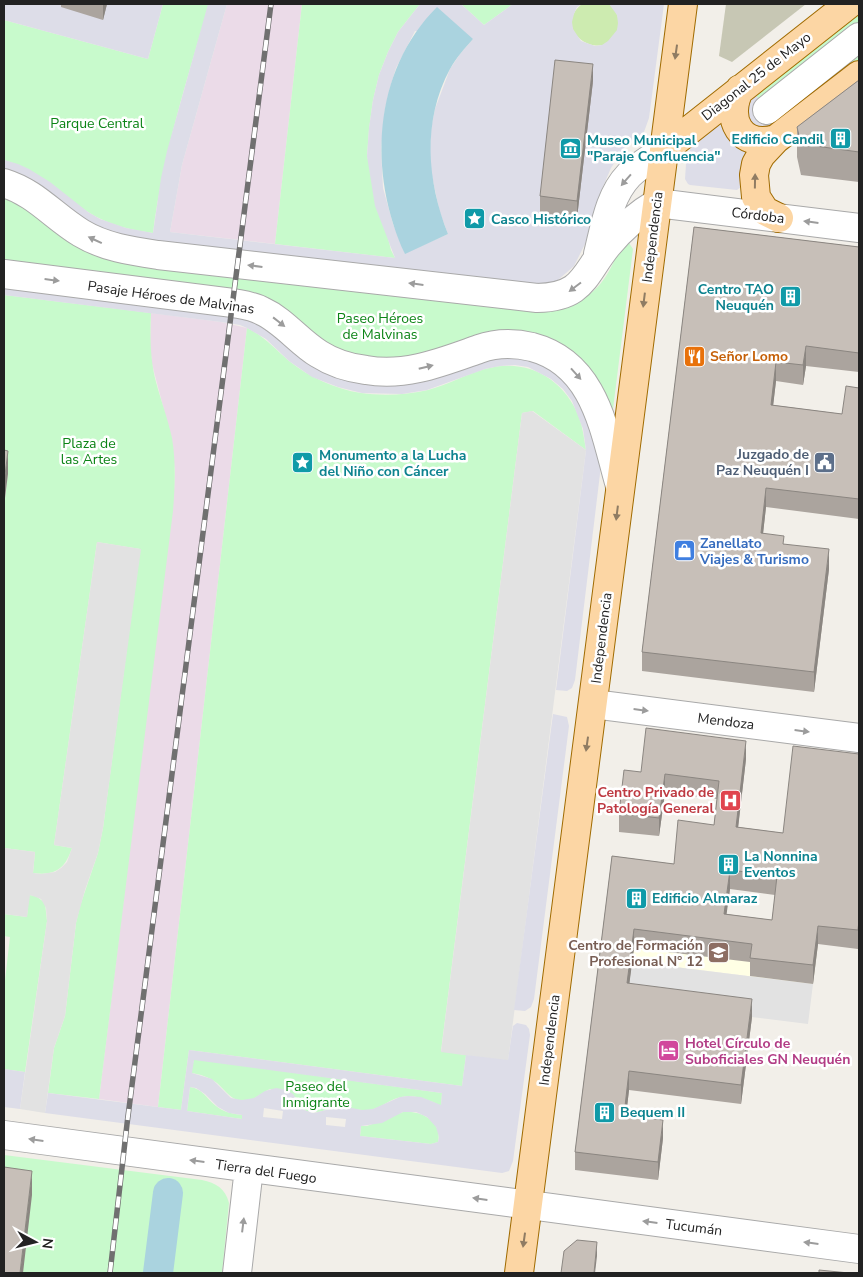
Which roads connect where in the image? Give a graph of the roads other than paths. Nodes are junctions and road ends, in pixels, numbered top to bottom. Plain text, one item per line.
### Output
1 (682, 4) edge
2 (849, 4) edge
3 (859, 37) edge
4 (859, 74) edge
5 (740, 89) junction
6 (766, 110) dead end
7 (776, 139) junction
8 (664, 150) junction
9 (4, 183) edge
10 (657, 203) junction
11 (779, 218) junction
12 (859, 228) edge
13 (597, 261) junction
14 (4, 274) edge
15 (620, 486) junction
16 (593, 704) junction
17 (859, 738) edge
18 (4, 1135) edge
19 (249, 1168) junction
20 (528, 1206) junction
21 (859, 1249) edge
22 (237, 1273) edge
23 (519, 1273) edge

1 -> 8 main road, Independencia
2 - 5 main road, Diagonal 25 de Mayo
3 - 6 street
4 - 7 main road
5 - 7 main road
5 - 8 main road, Diagonal 25 de Mayo
11 -> 7 main road
8 - 10 main road, Independencia
8 -> 13 street
13 -> 9 street
10 - 11 street, Córdoba
10 - 13 street
10 -> 15 main road, Independencia
12 -> 11 street, Córdoba
14 -> 15 street, Pasaje Héroes de Malvinas
15 -> 16 main road, Independencia
16 -> 17 street, Mendoza
16 -> 20 main road, Independencia
19 -> 18 street, Tierra del Fuego
20 -> 19 street, Tierra del Fuego
22 -> 19 street
21 -> 20 street, Tucumán
20 -> 23 main road, Independencia

